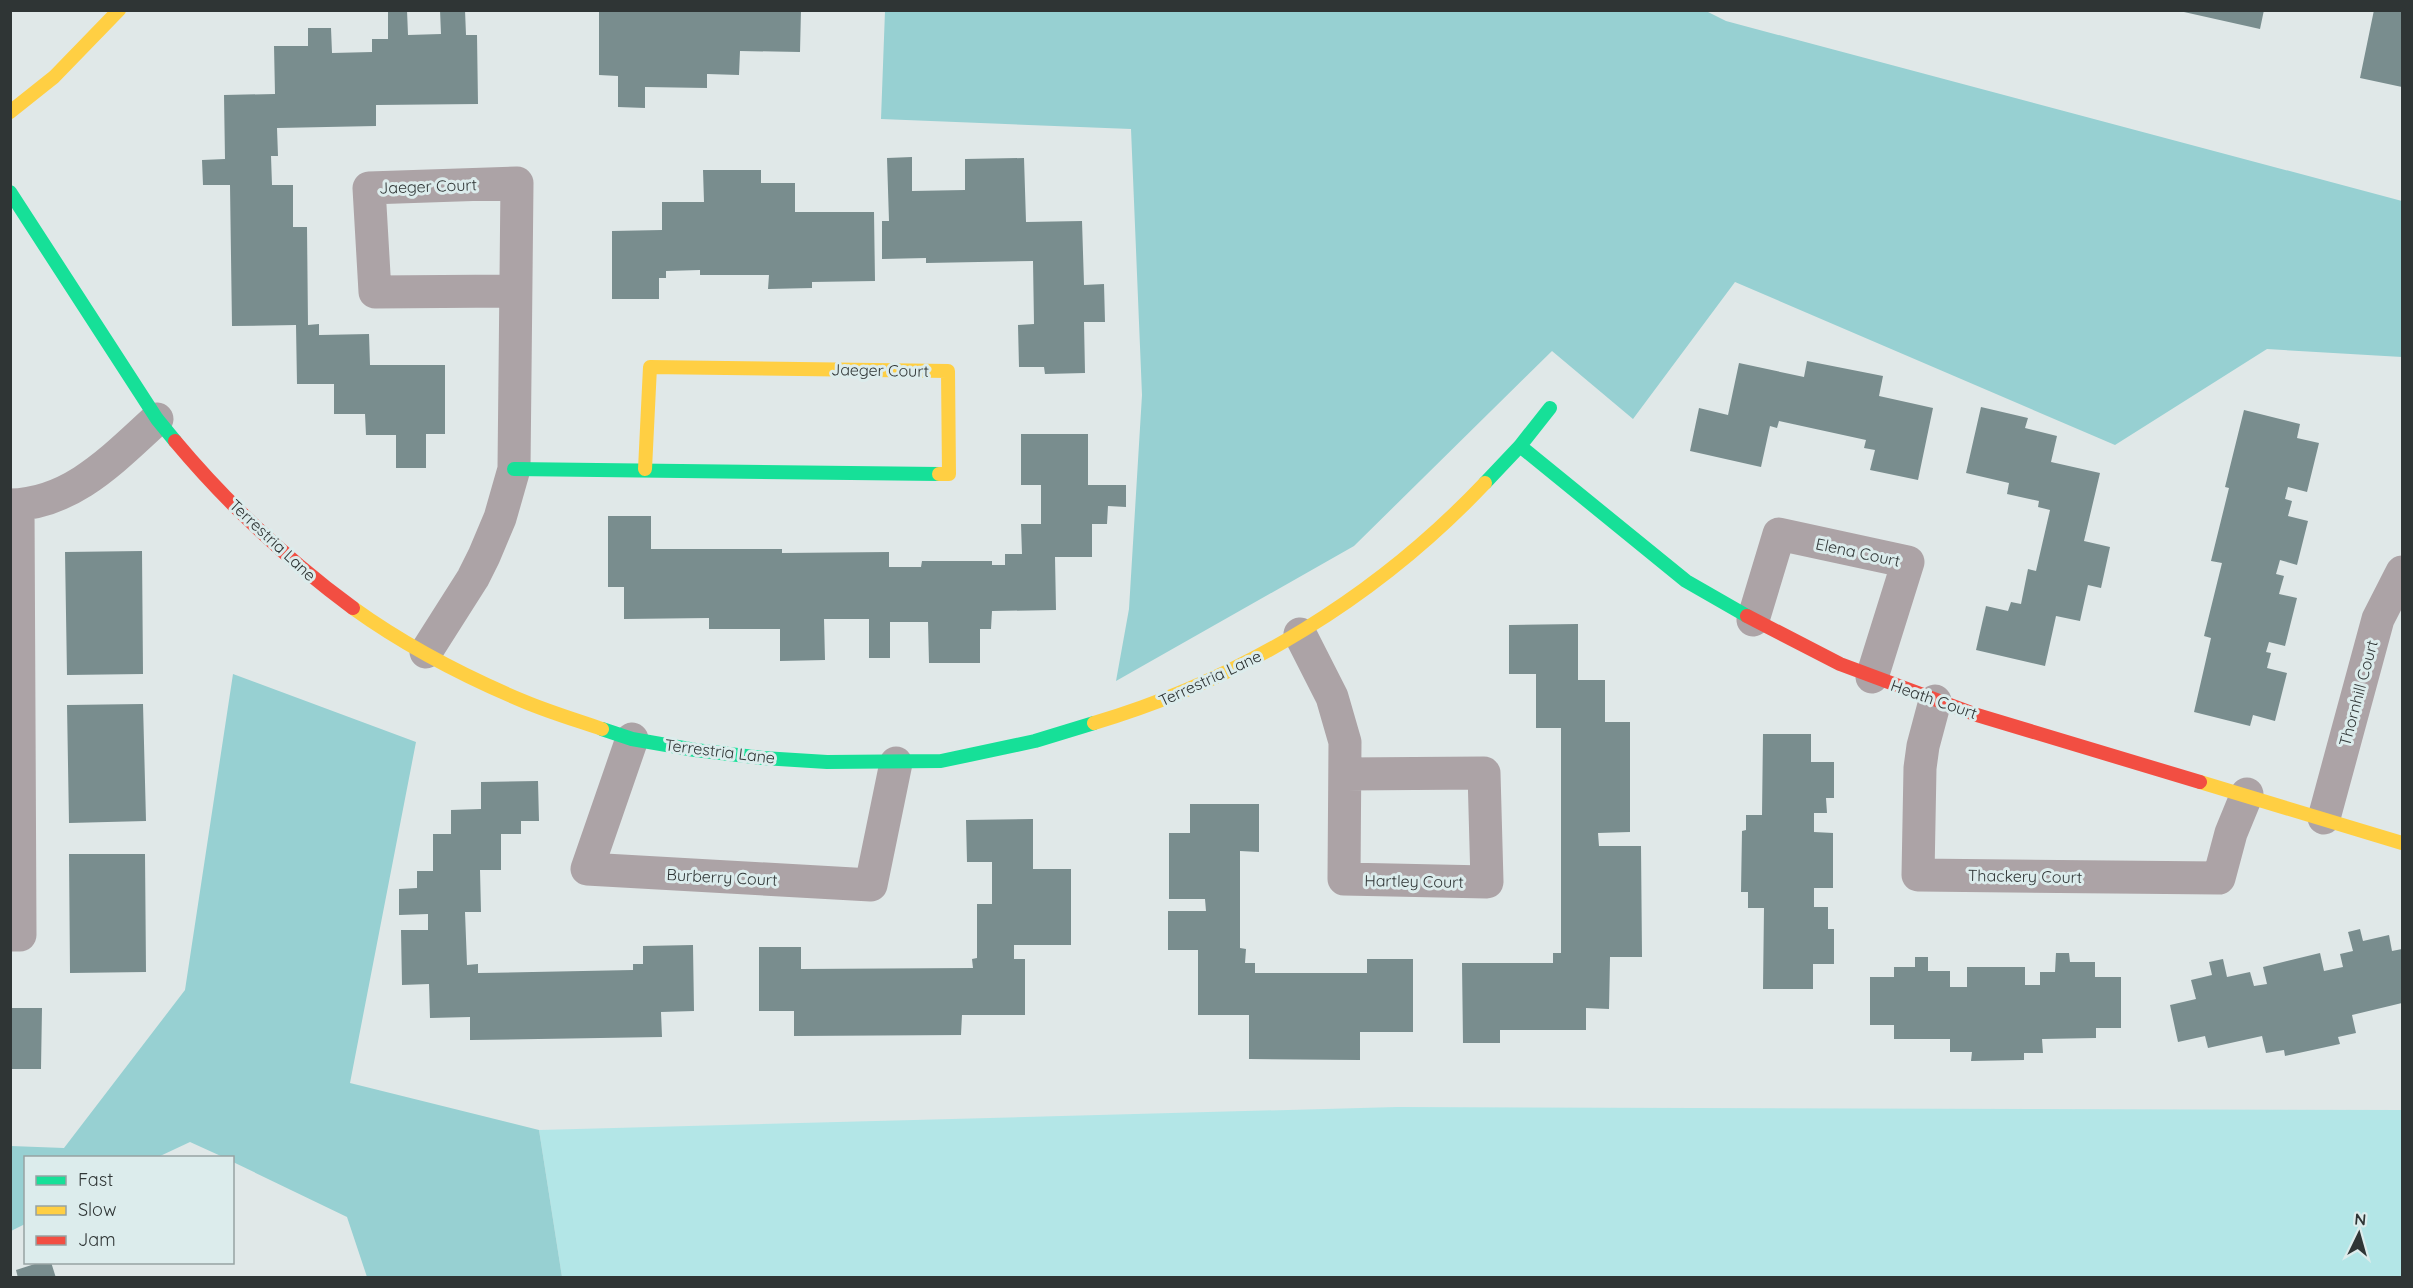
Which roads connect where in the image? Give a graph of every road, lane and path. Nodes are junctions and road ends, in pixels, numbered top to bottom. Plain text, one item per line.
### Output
1 (119, 10) edge
2 (10, 112) edge
3 (10, 192) edge
4 (515, 291) junction
5 (1550, 408) dead end
6 (157, 419) junction
7 (1520, 446) junction
8 (514, 469) junction
9 (645, 469) junction
10 (14, 505) edge
11 (2403, 572) edge
12 (1753, 620) junction
13 (1300, 634) junction
14 (426, 652) junction
15 (1872, 677) junction
16 (1935, 701) junction
17 (632, 739) junction
18 (896, 763) junction
19 (1345, 774) junction
20 (2247, 794) junction
21 (2324, 818) junction
22 (2403, 843) edge
23 (10, 935) edge

1 - 2 street
3 - 6 street, Terrestria Lane
4 - 4 street, Jaeger Court
4 - 8 street, Jaeger Court
5 - 7 street, Terrestria Lane
6 - 10 street
6 - 14 street, Terrestria Lane
7 - 12 street, Heath Court
7 - 13 street, Terrestria Lane
8 - 9 street, Jaeger Court
8 - 14 street, Jaeger Court
9 - 9 street, Jaeger Court
10 - 23 street
11 - 21 street, Thornhill Court
12 - 15 street, Heath Court
12 - 15 street, Elena Court
13 - 18 street, Terrestria Lane
13 - 19 street, Hartley Court
14 - 17 street, Terrestria Lane
15 - 16 street, Heath Court
16 - 20 street, Heath Court
16 - 20 street, Thackery Court
17 - 18 street, Terrestria Lane
17 - 18 street, Burberry Court
19 - 19 street, Hartley Court
20 - 21 street, Heath Court
21 - 22 street, Heath Court

